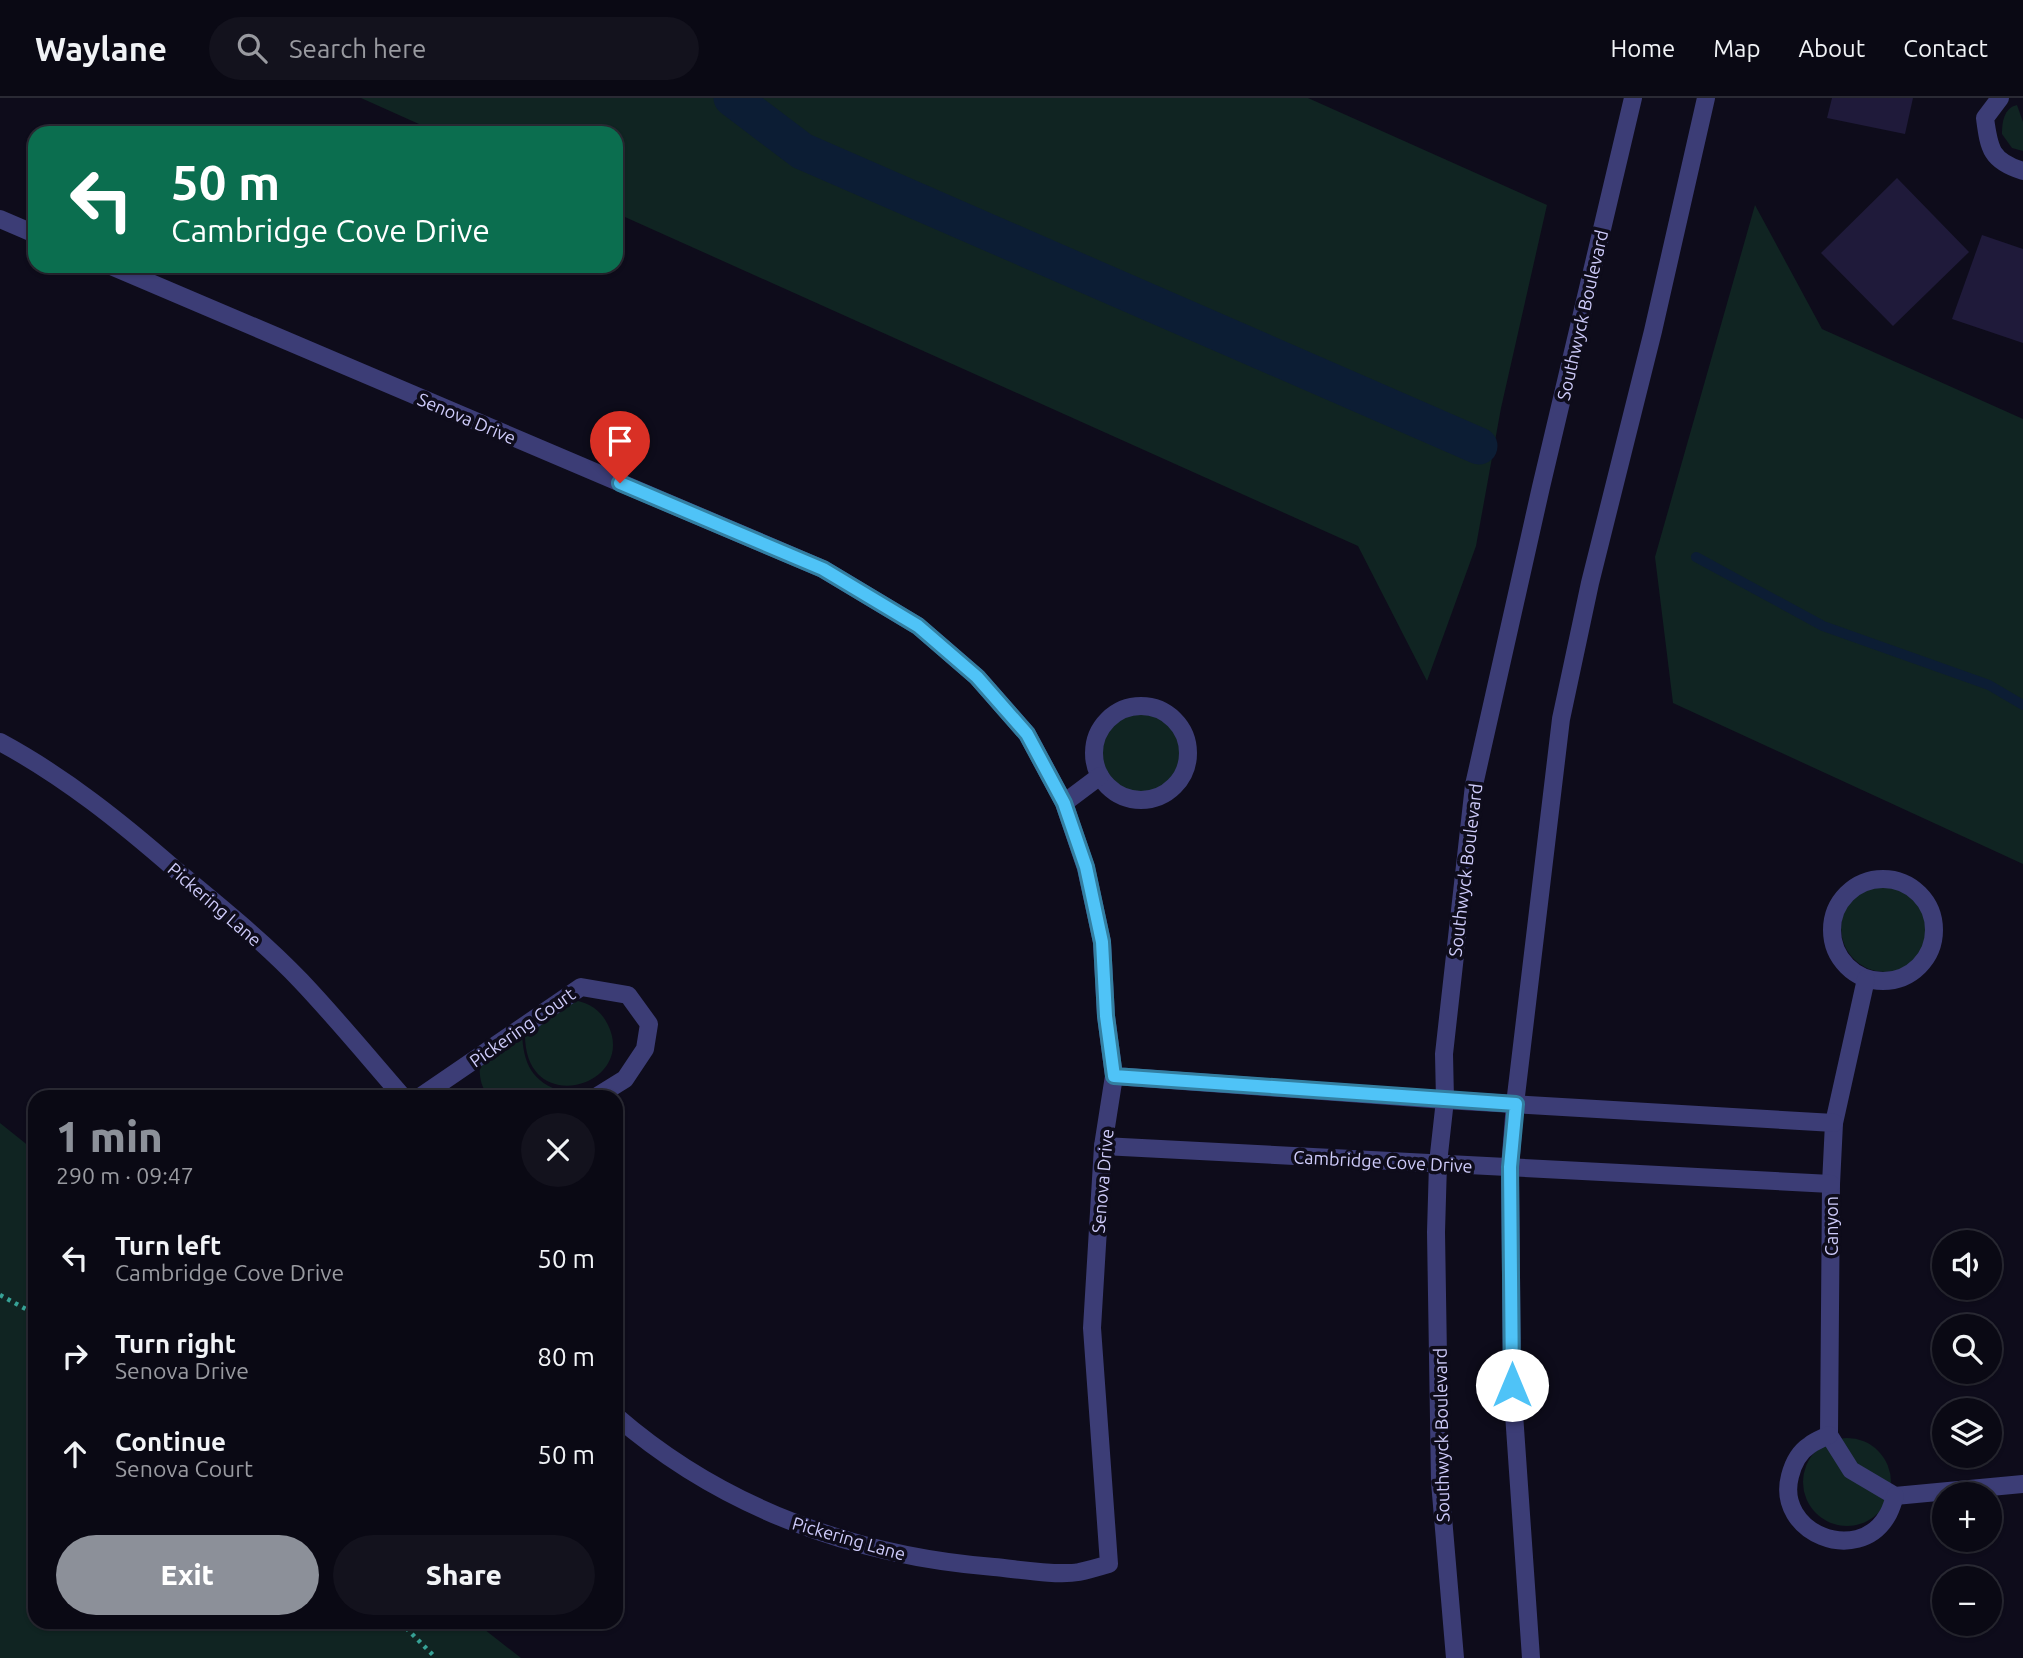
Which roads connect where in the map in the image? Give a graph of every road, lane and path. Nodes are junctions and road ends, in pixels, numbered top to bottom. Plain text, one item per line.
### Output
1 (1633, 98) edge
2 (1706, 98) edge
3 (2000, 98) edge
4 (2023, 171) edge
5 (0, 219) edge
6 (28, 231) edge
7 (127, 273) edge
8 (0, 742) edge
9 (1100, 776) junction
10 (1064, 803) junction
11 (1866, 979) junction
12 (1114, 1076) junction
13 (397, 1090) edge
14 (430, 1090) edge
15 (607, 1090) edge
16 (1445, 1100) junction
17 (1516, 1104) junction
18 (1834, 1123) junction
19 (1103, 1146) junction
20 (1438, 1163) junction
21 (1510, 1167) junction
22 (1831, 1184) junction
23 (0, 1295) edge
24 (28, 1310) edge
25 (623, 1421) edge
26 (1829, 1436) junction
27 (2023, 1484) edge
28 (1895, 1496) junction
29 (1109, 1564) joint
30 (407, 1629) edge
31 (436, 1658) edge
32 (1455, 1658) edge
33 (1531, 1658) edge

1 - 16 street, Southwyck Boulevard
2 - 17 street
3 - 4 street
5 - 6 street
7 - 10 street, Senova Drive
8 - 13 street, Pickering Lane
9 - 9 street
9 - 10 street
10 - 12 street, Senova Drive
11 - 11 street
11 - 18 street, Canyon
12 - 16 street
12 - 19 street, Senova Drive
14 - 15 street, Pickering Court
16 - 17 street
16 - 20 street, Southwyck Boulevard
17 - 18 street
17 - 21 street
18 - 22 street, Canyon
19 - 20 street, Cambridge Cove Drive
19 - 29 street, Senova Drive
20 - 21 street, Cambridge Cove Drive
20 - 32 street, Southwyck Boulevard
21 - 22 street, Cambridge Cove Drive
21 - 33 street
22 - 26 street, Canyon
23 - 24 path
25 - 29 street, Pickering Lane
26 - 28 street
26 - 28 street
27 - 28 street
30 - 31 path

